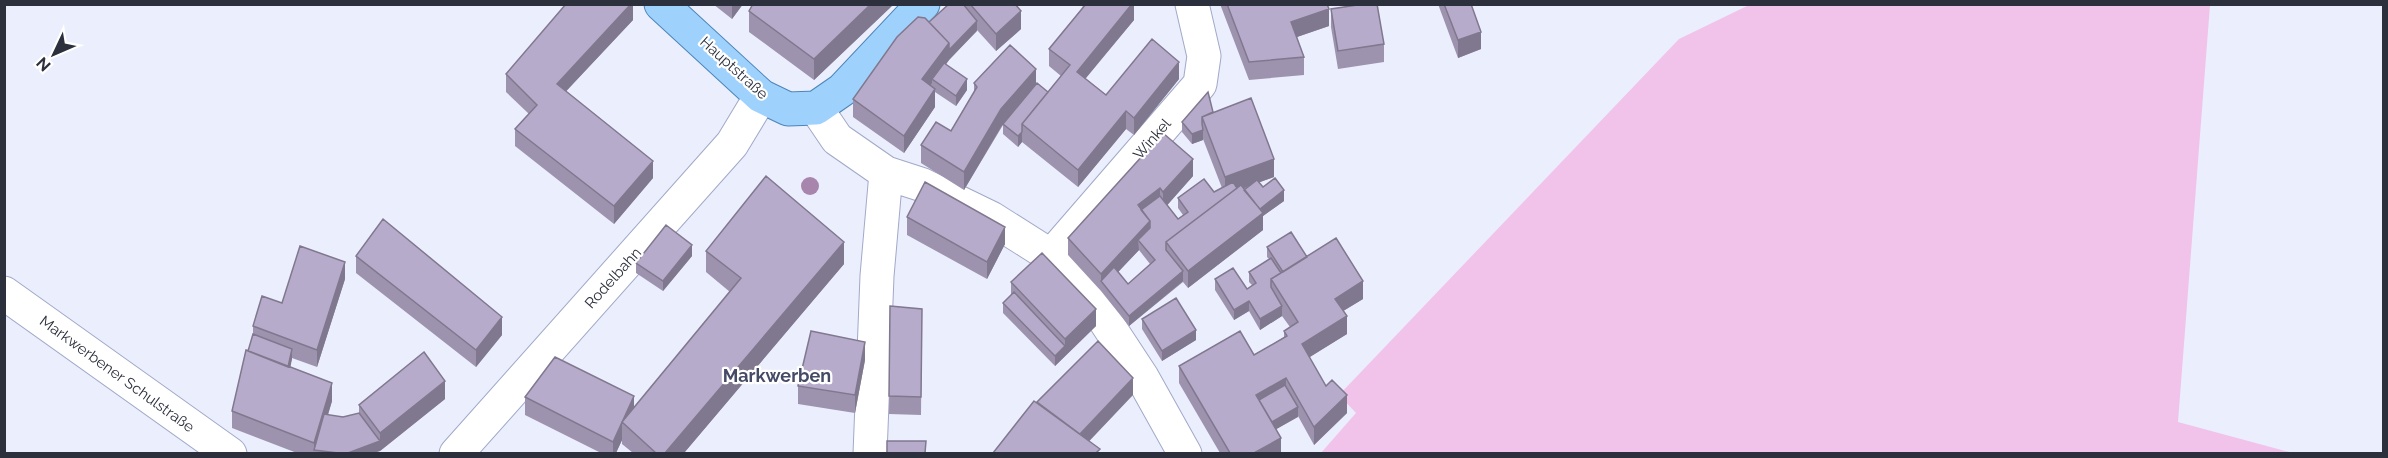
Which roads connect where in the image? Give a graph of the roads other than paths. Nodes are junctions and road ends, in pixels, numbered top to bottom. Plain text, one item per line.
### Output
1 (662, 4) edge
2 (923, 4) edge
3 (1192, 4) edge
4 (761, 96) junction
5 (816, 108) junction
6 (886, 173) junction
7 (1051, 256) junction
8 (4, 293) edge
9 (230, 453) edge
10 (456, 453) edge
11 (870, 453) edge
12 (1185, 453) edge

1 - 4 main road, Hauptstraße
2 - 5 main road
3 - 7 street, Winkel
4 - 5 main road, Hauptstraße
4 - 10 street, Rodelbahn
5 - 6 street
6 - 7 street
6 - 11 street
7 - 12 street
8 - 9 street, Markwerbener Schulstraße

